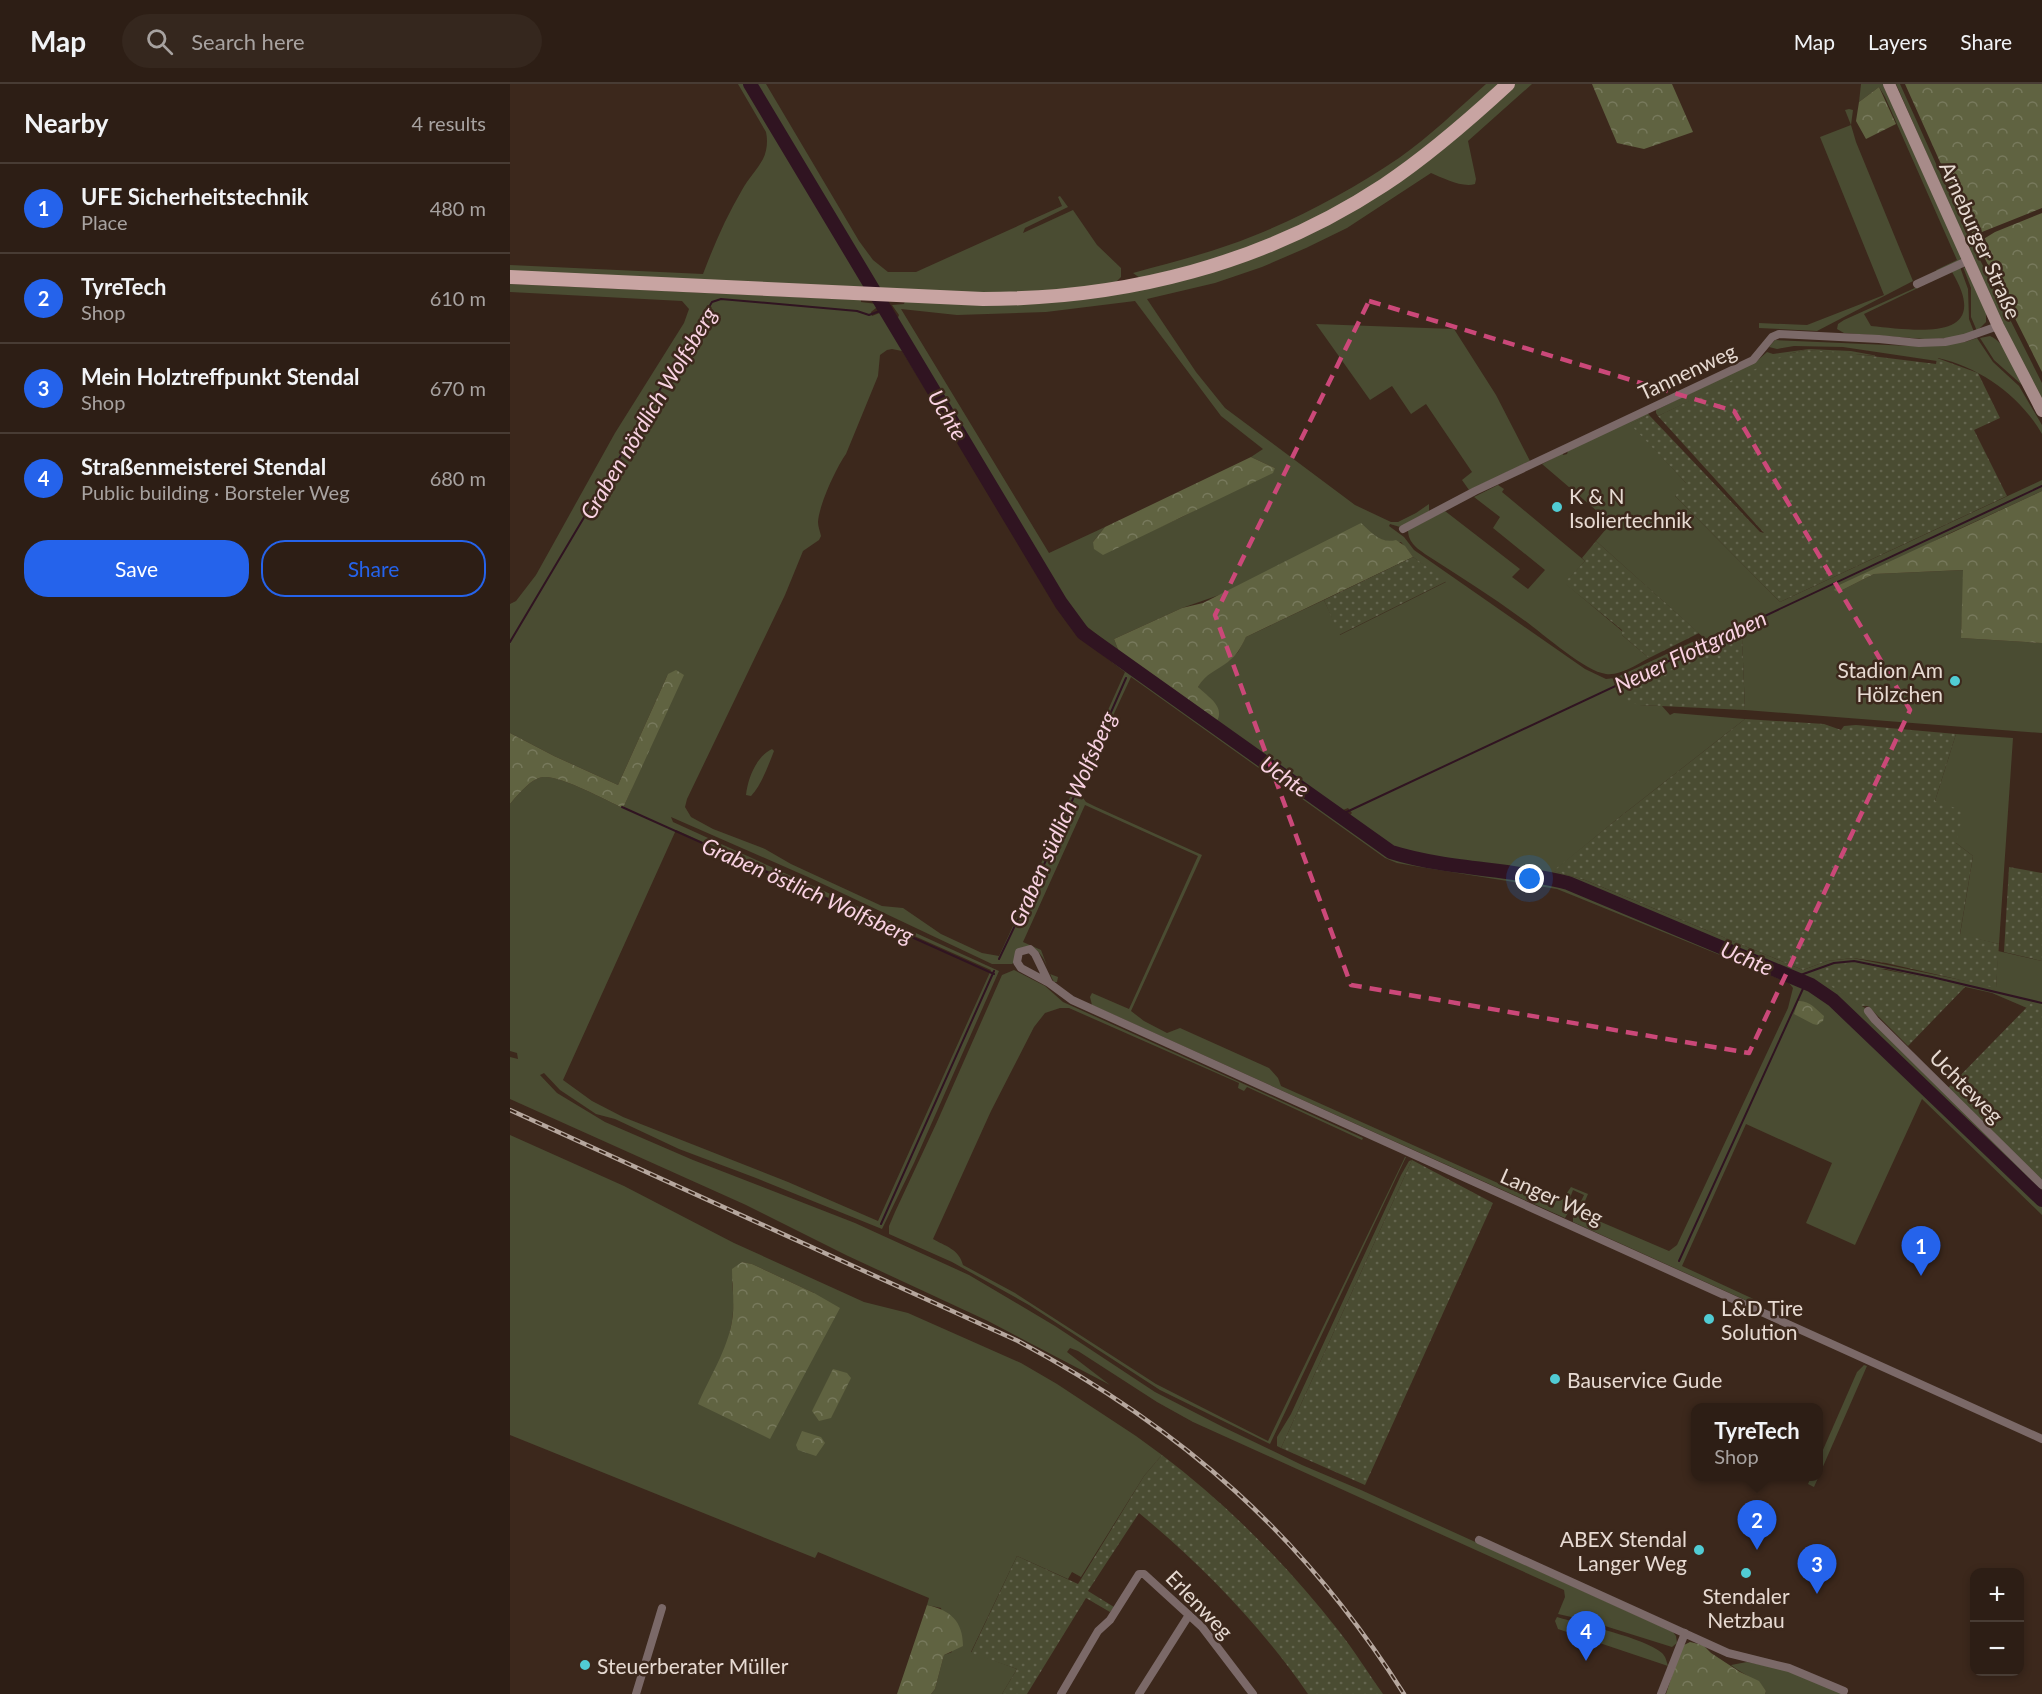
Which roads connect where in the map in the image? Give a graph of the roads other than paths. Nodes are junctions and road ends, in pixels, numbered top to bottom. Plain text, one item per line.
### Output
1 (1508, 84) edge
2 (1889, 84) edge
3 (1969, 260) junction
4 (510, 277) edge
5 (1917, 284) dead end
6 (1998, 326) junction
7 (2042, 411) edge
8 (1403, 529) dead end
9 (1049, 983) dead end
10 (1868, 1011) dead end
11 (2042, 1185) edge
12 (2042, 1439) edge
13 (1479, 1540) dead end
14 (662, 1608) dead end
15 (1189, 1615) junction
16 (1685, 1633) junction
17 (1844, 1691) dead end
18 (636, 1694) edge
19 (1061, 1694) edge
20 (1139, 1694) edge
21 (1253, 1694) edge
22 (1661, 1694) edge

1 - 4 main road
2 - 3 main road, Arneburger Straße
3 - 5 street
3 - 6 main road, Arneburger Straße
6 - 7 main road, Arneburger Straße
6 - 8 street, Tannenweg
9 - 12 street, Langer Weg
10 - 11 street, Uchteweg
13 - 16 street
14 - 18 street
15 - 19 street, Erlenweg
15 - 20 street
15 - 21 street, Erlenweg
16 - 17 street
16 - 22 street

